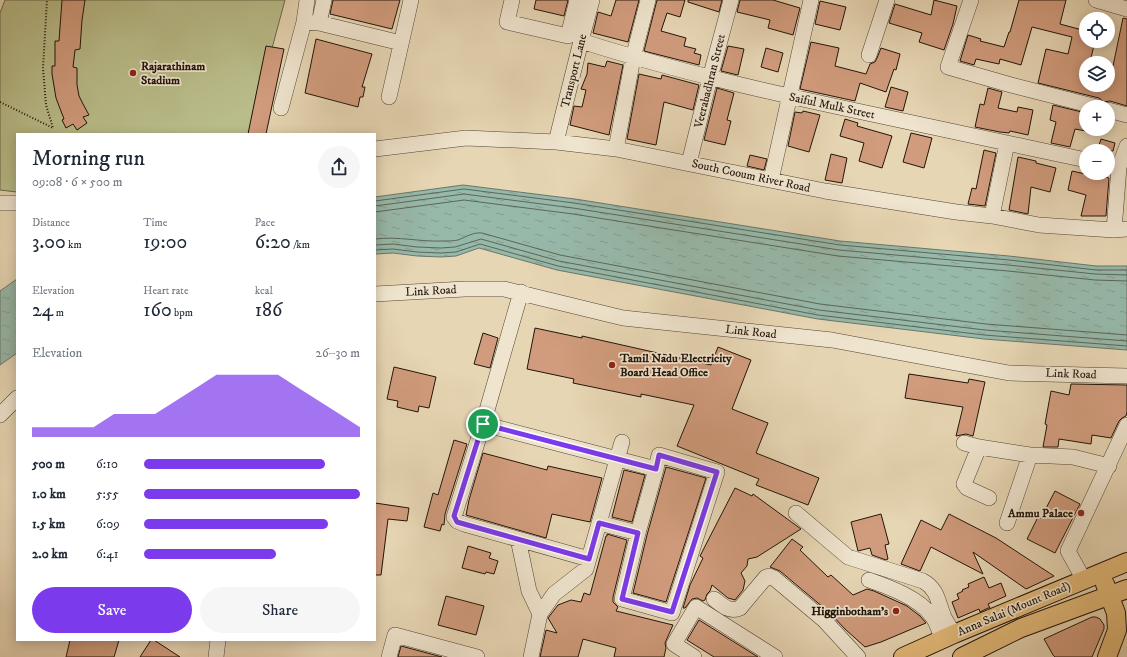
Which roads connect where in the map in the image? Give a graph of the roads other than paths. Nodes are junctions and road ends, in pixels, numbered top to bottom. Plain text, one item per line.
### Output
1 (307, 0) edge
2 (324, 0) edge
3 (411, 0) edge
4 (512, 0) edge
5 (577, 0) edge
6 (592, 0) edge
7 (648, 0) edge
8 (731, 0) edge
9 (811, 0) edge
10 (887, 0) edge
11 (971, 0) edge
12 (1096, 0) edge
13 (1127, 9) edge
14 (311, 22) junction
15 (581, 41) junction
16 (401, 43) junction
17 (869, 55) dead end
18 (633, 58) junction
19 (710, 78) junction
20 (389, 97) dead end
21 (789, 97) junction
22 (1079, 102) edge
23 (281, 108) dead end
24 (1115, 111) edge
25 (1127, 114) edge
26 (556, 142) junction
27 (1007, 143) junction
28 (1127, 146) edge
29 (376, 149) edge
30 (616, 149) junction
31 (1079, 158) edge
32 (689, 163) junction
33 (1118, 169) edge
34 (771, 180) junction
35 (0, 203) edge
36 (16, 203) edge
37 (992, 216) junction
38 (1121, 229) edge
39 (521, 292) junction
40 (376, 294) edge
41 (1127, 376) edge
42 (16, 399) edge
43 (0, 415) edge
44 (483, 424) junction
45 (1127, 425) edge
46 (622, 442) dead end
47 (964, 443) dead end
48 (979, 447) junction
49 (1030, 455) junction
50 (618, 458) junction
51 (1109, 466) junction
52 (656, 469) junction
53 (989, 498) dead end
54 (796, 513) dead end
55 (599, 523) junction
56 (1007, 523) dead end
57 (638, 533) junction
58 (518, 539) junction
59 (589, 559) junction
60 (1125, 569) edge
61 (1092, 577) junction
62 (870, 580) dead end
63 (1127, 589) edge
64 (1110, 594) junction
65 (714, 599) dead end
66 (540, 614) junction
67 (1127, 631) edge
68 (948, 637) junction
69 (218, 641) edge
70 (216, 657) edge
71 (389, 657) edge
72 (476, 657) edge
73 (531, 657) edge
74 (694, 657) edge
75 (775, 657) edge
76 (858, 657) edge
77 (903, 657) edge
78 (962, 657) edge
79 (1106, 657) edge
80 (1118, 657) edge

1 - 14 street
2 - 14 street
3 - 16 street
4 - 5 street
6 - 15 street, Transport Lane
7 - 18 street
8 - 19 street, Veerabadhran Street
9 - 21 street
10 - 17 street
11 - 22 street
12 - 13 street
14 - 16 street
14 - 23 street
15 - 18 street, Saiful Mulk Street
15 - 26 street, Transport Lane
16 - 20 street
18 - 19 street, Saiful Mulk Street
18 - 30 street
19 - 21 street, Saiful Mulk Street
19 - 32 street, Veerabadhran Street
21 - 27 street, Saiful Mulk Street
21 - 34 street
24 - 25 street
26 - 29 street, South Cooum River Road
26 - 30 street, South Cooum River Road
27 - 31 street, Saiful Mulk Street
27 - 37 street
28 - 33 street
30 - 32 street, South Cooum River Road
32 - 34 street, South Cooum River Road
33 - 38 street
34 - 37 street, South Cooum River Road
35 - 36 street
37 - 38 street, South Cooum River Road
39 - 40 street, Link Road
39 - 41 street, Link Road
39 - 44 street
42 - 43 street
44 - 50 street
44 - 58 street
45 - 51 street
46 - 50 street
47 - 48 street
48 - 49 street
48 - 53 street
49 - 51 street
49 - 56 street
50 - 52 street
50 - 55 street
51 - 61 street
52 - 57 street
52 - 57 street
54 - 68 street
55 - 57 street
55 - 59 street
58 - 59 street
58 - 66 street
59 - 66 street
60 - 61 main road, Anna Salai (Mount Road)
61 - 64 main road
61 - 68 main road, Anna Salai (Mount Road)
62 - 68 street
63 - 64 main road, Anna Salai (Mount Road)
64 - 78 main road, Anna Salai (Mount Road)
64 - 79 main road
65 - 76 street
66 - 73 street
67 - 80 main road
68 - 77 main road, Anna Salai (Mount Road)
69 - 70 street
71 - 72 street
74 - 75 street

